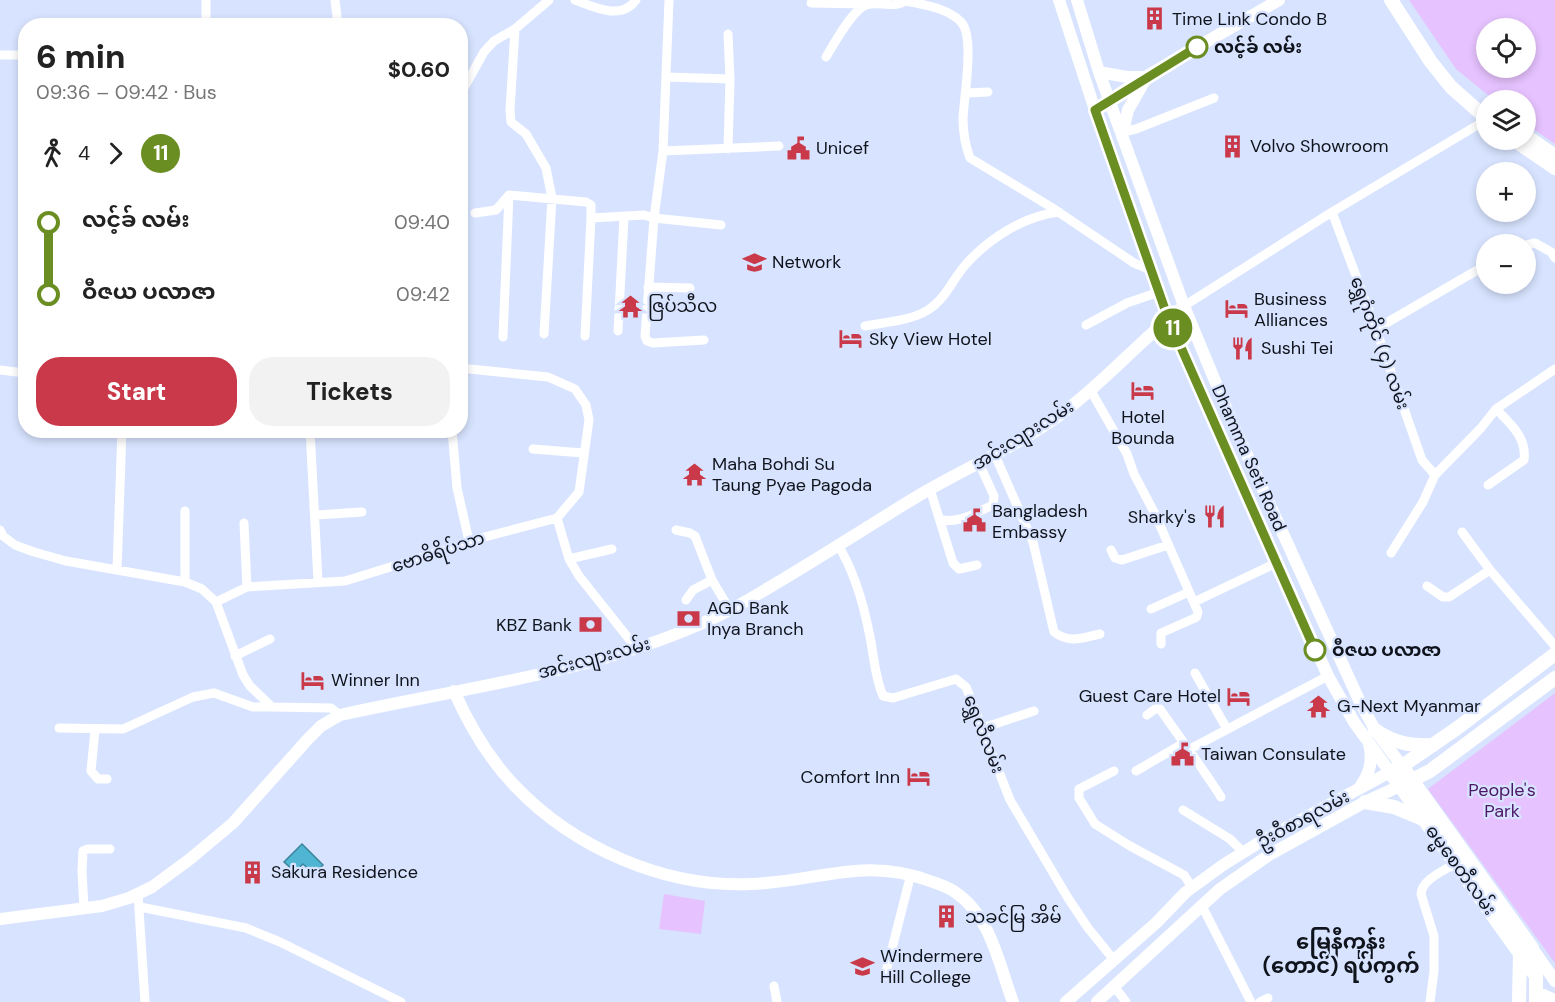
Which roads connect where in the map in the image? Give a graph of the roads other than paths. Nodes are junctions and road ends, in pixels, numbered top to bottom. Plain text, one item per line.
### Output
1 (206, 0) edge
2 (335, 0) edge
3 (549, 0) edge
4 (575, 0) edge
5 (636, 0) edge
6 (669, 0) edge
7 (1059, 0) edge
8 (1077, 0) edge
9 (1279, 0) edge
10 (1391, 0) edge
11 (1401, 0) edge
12 (906, 1) edge
13 (812, 3) dead end
14 (867, 4) junction
15 (206, 18) edge
16 (337, 18) edge
17 (515, 29) junction
18 (728, 34) dead end
19 (18, 55) edge
20 (0, 56) edge
21 (826, 57) dead end
22 (1099, 72) junction
23 (1147, 76) junction
24 (666, 77) junction
25 (730, 79) junction
26 (468, 81) edge
27 (988, 92) dead end
28 (966, 93) junction
29 (1476, 97) edge
30 (1214, 98) dead end
31 (1109, 100) junction
32 (1095, 110) junction
33 (1476, 110) edge
34 (1476, 125) edge
35 (1122, 135) junction
36 (1536, 143) edge
37 (779, 146) dead end
38 (728, 148) junction
39 (1529, 150) edge
40 (663, 151) junction
41 (1555, 156) edge
42 (1555, 168) edge
43 (509, 195) junction
44 (552, 198) junction
45 (1059, 212) junction
46 (1332, 212) junction
47 (475, 213) dead end
48 (624, 217) junction
49 (591, 218) junction
50 (654, 218) junction
51 (721, 225) dead end
52 (1536, 244) edge
53 (1555, 258) edge
54 (1151, 270) junction
55 (1476, 271) edge
56 (648, 287) junction
57 (690, 288) dead end
58 (1159, 292) junction
59 (1184, 306) junction
60 (1168, 318) junction
61 (1086, 325) dead end
62 (865, 326) dead end
63 (1376, 330) junction
64 (618, 331) dead end
65 (544, 334) dead end
66 (585, 336) dead end
67 (503, 337) dead end
68 (704, 340) dead end
69 (468, 369) edge
70 (1555, 369) edge
71 (0, 370) edge
72 (18, 372) edge
73 (1091, 392) junction
74 (1496, 409) junction
75 (122, 438) edge
76 (311, 438) edge
77 (453, 438) edge
78 (533, 449) dead end
79 (583, 453) junction
80 (995, 455) junction
81 (979, 463) junction
82 (1433, 474) junction
83 (1488, 485) dead end
84 (930, 489) junction
85 (185, 511) dead end
86 (362, 512) dead end
87 (316, 515) junction
88 (557, 518) junction
89 (940, 519) junction
90 (244, 523) dead end
91 (0, 530) edge
92 (676, 530) dead end
93 (1462, 531) dead end
94 (469, 541) junction
95 (1168, 544) junction
96 (838, 545) junction
97 (612, 549) dead end
98 (1111, 550) dead end
99 (1391, 553) dead end
100 (1293, 556) junction
101 (569, 559) junction
102 (1276, 563) junction
103 (977, 565) dead end
104 (117, 570) junction
105 (1490, 570) junction
106 (712, 580) junction
107 (318, 581) junction
108 (185, 582) junction
109 (1427, 586) dead end
110 (247, 587) junction
111 (1189, 592) junction
112 (686, 600) dead end
113 (216, 602) junction
114 (1194, 602) junction
115 (1151, 609) dead end
116 (730, 610) junction
117 (1100, 634) dead end
118 (270, 639) dead end
119 (1161, 644) dead end
120 (1555, 646) edge
121 (637, 648) junction
122 (1555, 654) edge
123 (235, 656) junction
124 (1195, 673) dead end
125 (1328, 676) junction
126 (1555, 678) edge
127 (454, 691) junction
128 (272, 707) junction
129 (1034, 711) dead end
130 (1147, 714) dead end
131 (340, 715) junction
132 (59, 728) dead end
133 (983, 728) junction
134 (1227, 729) junction
135 (95, 730) junction
136 (1371, 735) junction
137 (1432, 745) junction
138 (1187, 746) junction
139 (1396, 769) junction
140 (1114, 771) dead end
141 (1136, 771) dead end
142 (1430, 771) junction
143 (107, 779) dead end
144 (1406, 783) junction
145 (1359, 789) junction
146 (1221, 797) dead end
147 (1365, 802) junction
148 (1428, 803) junction
149 (1183, 810) dead end
150 (1426, 822) junction
151 (110, 849) dead end
152 (1243, 852) junction
153 (1456, 863) junction
154 (911, 874) junction
155 (1192, 887) junction
156 (139, 901) junction
157 (1202, 906) junction
158 (84, 909) junction
159 (0, 919) edge
160 (1526, 950) junction
161 (1111, 964) junction
162 (885, 976) dead end
163 (1536, 976) junction
164 (1555, 981) edge
165 (1117, 984) junction
166 (774, 986) dead end
167 (1553, 1001) edge
168 (146, 1002) edge
169 (401, 1002) edge
170 (777, 1002) edge
171 (1013, 1002) edge
172 (1066, 1002) edge
173 (1097, 1002) edge
174 (1126, 1002) edge
175 (1251, 1002) edge
176 (1430, 1002) edge
177 (1519, 1002) edge
178 (1537, 1002) edge

1 - 15 street
2 - 16 street
3 - 17 street
4 - 5 street
6 - 24 street
7 - 32 main road
8 - 22 main road
9 - 23 main road
10 - 33 main road
11 - 29 main road
12 - 14 street
12 - 28 street
13 - 14 street
14 - 21 street
17 - 26 street
17 - 44 street
18 - 25 street
19 - 20 street
22 - 23 main road
22 - 31 main road
23 - 31 main road
23 - 35 main road
24 - 25 street
24 - 40 street
25 - 38 street
27 - 28 street
28 - 45 street
30 - 35 street
31 - 32 main road
31 - 35 main road
32 - 54 main road, Dhamma Seti Road
34 - 46 street
35 - 59 main road, Dhamma Seti Road
36 - 41 main road
37 - 38 street
38 - 40 street
39 - 42 main road
40 - 50 street
43 - 44 street
43 - 47 street
43 - 67 street
44 - 49 street
44 - 65 street
45 - 54 street
45 - 62 street
46 - 59 street
46 - 63 street, ရွှေဂုံတိုင် (၄) လမ်း
48 - 49 street
48 - 50 street
48 - 64 street
49 - 66 street
50 - 51 street
50 - 56 street
52 - 53 street
54 - 58 main road, Dhamma Seti Road
55 - 63 street
56 - 57 street
56 - 68 street
58 - 60 main road, Dhamma Seti Road
58 - 61 street
59 - 60 main road, အင်းလျားလမ်း
59 - 100 main road, Dhamma Seti Road
60 - 73 main road, အင်းလျားလမ်း
60 - 102 main road, Dhamma Seti Road
63 - 82 street, ရွှေဂုံတိုင် (၄) လမ်း
69 - 79 street
70 - 74 street
71 - 72 street
73 - 80 main road, အင်းလျားလမ်း
73 - 95 street
74 - 82 street
74 - 83 street
75 - 104 street
76 - 87 street
77 - 94 street
78 - 79 street
79 - 88 street
80 - 81 main road, အင်းလျားလမ်း
80 - 117 street
81 - 84 main road, အင်းလျားလမ်း
81 - 89 street
82 - 99 street
84 - 89 street
84 - 96 main road, အင်းလျားလမ်း
85 - 108 street
86 - 87 street
87 - 107 street
88 - 94 street, ဗောဓိရိပ်သာ
88 - 101 street
89 - 103 street
90 - 110 street
91 - 104 street
92 - 106 street
93 - 105 street
94 - 107 street, ဗောဓိရိပ်သာ
95 - 98 street
95 - 111 street
96 - 116 main road, အင်းလျားလမ်း
96 - 133 street, ရွှေလီလမ်း
97 - 101 street
100 - 102 main road
100 - 136 main road, Dhamma Seti Road
101 - 121 street
102 - 114 street
102 - 125 main road, Dhamma Seti Road
104 - 108 street
105 - 109 street
105 - 120 street
106 - 112 street
106 - 116 street
107 - 110 street, ဗောဓိရိပ်သာ
108 - 113 street
110 - 113 street, ဗောဓိရိပ်သာ
111 - 114 street
111 - 115 street
113 - 123 street
114 - 119 street
116 - 121 main road, အင်းလျားလမ်း
118 - 123 street
121 - 127 main road, အင်းလျားလမ်း
122 - 137 main road, ဦးဝီစာရလမ်း
123 - 128 street
124 - 134 street
125 - 134 street
125 - 136 main road, Dhamma Seti Road
126 - 142 main road, ဦးဝီစာရလမ်း
127 - 131 main road, အင်းလျားလမ်း
127 - 154 main road
128 - 131 street
128 - 135 street
129 - 133 street
130 - 138 street
131 - 156 main road, အင်းလျားလမ်း
132 - 135 street
133 - 161 street, ရွှေလီလမ်း
134 - 138 street
135 - 143 street
136 - 137 main road
136 - 139 main road, Dhamma Seti Road
136 - 145 main road
137 - 139 main road, ဦးဝီစာရလမ်း
138 - 141 street
138 - 146 street
139 - 144 main road, ဓမ္မစေတီလမ်း
139 - 145 main road, ဦးဝီစာရလမ်း
140 - 155 street
142 - 144 main road, ဦးဝီစာရလမ်း
142 - 148 main road
144 - 147 main road, ဦးဝီစာရလမ်း
144 - 148 main road, ဓမ္မစေတီလမ်း
144 - 150 main road, ဓမ္မစေတီလမ်း
145 - 152 main road, ဦးဝီစာရလမ်း
147 - 150 main road
147 - 157 main road, ဦးဝီစာရလမ်း
148 - 160 main road, ဓမ္မစေတီလမ်း
149 - 152 street
150 - 153 main road, ဓမ္မစေတီလမ်း
151 - 158 street
152 - 155 main road, ဦးဝီစာရလမ်း
153 - 160 main road, ဓမ္မစေတီလမ်း
153 - 176 street
154 - 162 street
154 - 171 main road
155 - 161 main road, ဦးဝီစာရလမ်း
156 - 158 main road, အင်းလျားလမ်း
156 - 168 street
156 - 169 street
157 - 165 main road, ဦးဝီစာရလမ်း
157 - 175 street
158 - 159 main road, အင်းလျားလမ်း
160 - 163 main road
160 - 164 main road, ဓမ္မစေတီလမ်း
160 - 177 main road
161 - 165 main road
161 - 172 main road, ဦးဝီစာရလမ်း
163 - 167 main road
163 - 178 main road
165 - 173 main road, ဦးဝီစာရလမ်း
165 - 174 street
166 - 170 street
167 - 178 main road

